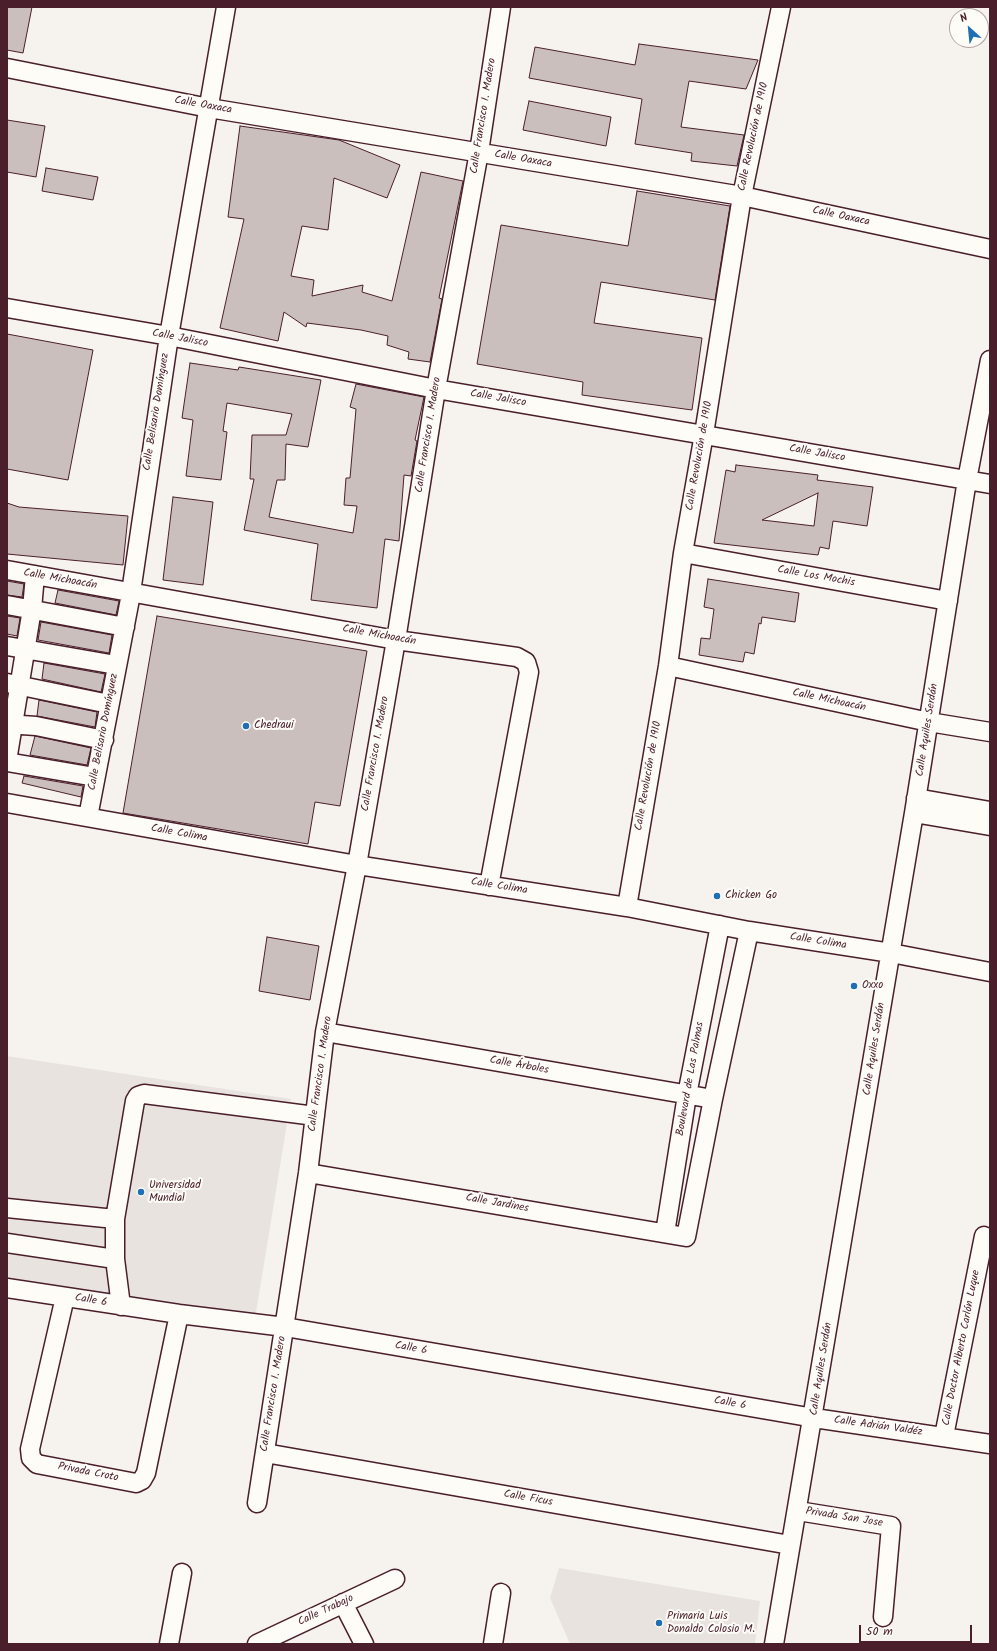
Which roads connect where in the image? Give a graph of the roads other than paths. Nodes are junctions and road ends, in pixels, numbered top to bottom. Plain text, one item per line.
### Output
1 (226, 7) edge
2 (501, 7) edge
3 (781, 7) edge
4 (7, 68) edge
5 (209, 108) junction
6 (479, 152) junction
7 (742, 196) junction
8 (990, 249) edge
9 (7, 308) edge
10 (169, 336) junction
11 (990, 360) edge
12 (436, 389) junction
13 (704, 434) junction
14 (966, 480) junction
15 (990, 484) edge
16 (683, 553) junction
17 (7, 570) edge
18 (35, 575) junction
19 (130, 592) junction
20 (948, 601) junction
21 (7, 605) edge
22 (32, 609) junction
23 (125, 627) junction
24 (396, 640) junction
25 (16, 647) edge
26 (116, 665) junction
27 (668, 666) junction
28 (13, 684) edge
29 (109, 704) junction
30 (929, 722) junction
31 (10, 725) edge
32 (990, 732) edge
33 (104, 740) junction
34 (7, 761) edge
35 (95, 777) junction
36 (7, 803) edge
37 (915, 806) junction
38 (990, 812) edge
39 (88, 818) junction
40 (990, 826) edge
41 (357, 865) junction
42 (489, 886) junction
43 (626, 907) junction
44 (720, 925) junction
45 (749, 931) junction
46 (891, 953) junction
47 (990, 972) edge
48 (325, 1032) junction
49 (687, 1095) junction
50 (712, 1099) junction
51 (315, 1116) junction
52 (308, 1173) junction
53 (7, 1208) edge
54 (115, 1219) junction
55 (665, 1233) junction
56 (984, 1236) dead end
57 (7, 1243) edge
58 (115, 1259) junction
59 (7, 1288) edge
60 (65, 1297) junction
61 (121, 1306) junction
62 (179, 1314) junction
63 (284, 1327) junction
64 (814, 1418) junction
65 (944, 1436) junction
66 (990, 1444) edge
67 (265, 1454) junction
68 (257, 1503) dead end
69 (798, 1511) junction
70 (790, 1546) junction
71 (182, 1573) dead end
72 (395, 1579) dead end
73 (501, 1593) dead end
74 (343, 1603) junction
75 (883, 1616) dead end
76 (169, 1644) edge
77 (257, 1644) edge
78 (364, 1644) edge
79 (494, 1644) edge
80 (774, 1644) edge

1 - 5 street, Calle Belisario Domínguez
2 - 6 street, Calle Francisco I. Madero
3 - 7 street, Calle Revolución de 1910
4 - 5 street, Calle Oaxaca
5 - 6 street, Calle Oaxaca
5 - 10 street, Calle Belisario Domínguez
6 - 7 street, Calle Oaxaca
6 - 12 street, Calle Francisco I. Madero
7 - 8 street, Calle Oaxaca
7 - 13 street, Calle Revolución de 1910
9 - 10 street, Calle Jalisco
10 - 12 street, Calle Jalisco
10 - 19 street, Calle Belisario Domínguez
11 - 14 street, Calle Aquiles Serdán
12 - 13 street, Calle Jalisco
12 - 24 street, Calle Francisco I. Madero
13 - 14 street, Calle Jalisco
13 - 16 street, Calle Revolución de 1910
14 - 15 street, Calle Jalisco
14 - 20 street, Calle Aquiles Serdán
16 - 20 street, Calle Los Mochis
16 - 27 street, Calle Revolución de 1910
17 - 18 street, Calle Michoacán
18 - 19 street, Calle Michoacán
18 - 22 street
19 - 23 street, Calle Belisario Domínguez
19 - 24 street, Calle Michoacán
20 - 30 street, Calle Aquiles Serdán
21 - 22 street
22 - 23 street
22 - 25 street
23 - 26 street, Calle Belisario Domínguez
24 - 41 street, Calle Francisco I. Madero
24 - 42 street, Calle Michoacán
25 - 26 street
25 - 28 street
26 - 29 street, Calle Belisario Domínguez
27 - 30 street, Calle Michoacán
27 - 43 street, Calle Revolución de 1910
28 - 29 street
28 - 31 street
29 - 33 street, Calle Belisario Domínguez
30 - 32 street, Calle Michoacán
30 - 37 street, Calle Aquiles Serdán
31 - 33 street
31 - 34 street
33 - 35 street, Calle Belisario Domínguez
34 - 35 street
35 - 39 street, Calle Belisario Domínguez
36 - 39 street, Calle Colima
37 - 38 street
37 - 40 street
37 - 46 street, Calle Aquiles Serdán
39 - 41 street, Calle Colima
41 - 42 street, Calle Colima
41 - 48 street, Calle Francisco I. Madero
42 - 43 street, Calle Colima
43 - 44 street, Calle Colima
44 - 45 street, Calle Colima
44 - 49 street, Boulevard de Las Palmas
45 - 46 street, Calle Colima
45 - 50 street
46 - 47 street, Calle Colima
46 - 64 street, Calle Aquiles Serdán
48 - 49 street, Calle Árboles
48 - 51 street, Calle Francisco I. Madero
49 - 50 street, Calle Árboles
49 - 55 street, Boulevard de Las Palmas
50 - 55 street, Calle Jardines
51 - 52 street, Calle Francisco I. Madero
51 - 54 street
52 - 55 street, Calle Jardines
52 - 63 street, Calle Francisco I. Madero
53 - 54 street
54 - 58 street
56 - 65 street, Calle Doctor Alberto Carlón Luque
57 - 58 street
58 - 61 street
59 - 60 street, Calle 6
60 - 61 street, Calle 6
60 - 62 street, Privada Croto
61 - 62 street, Calle 6
62 - 63 street, Calle 6
63 - 64 street, Calle 6
63 - 67 street, Calle Francisco I. Madero
64 - 65 street, Calle Adrián Valdéz
64 - 69 street, Calle Aquiles Serdán
65 - 66 street, Calle Adrián Valdéz
67 - 68 street, Calle Francisco I. Madero
67 - 70 street, Calle Ficus
69 - 70 street, Calle Aquiles Serdán
69 - 75 street, Privada San Jose
70 - 80 street, Calle Aquiles Serdán
71 - 76 street
72 - 74 street, Calle Trabajo
73 - 79 street
74 - 77 street, Calle Trabajo
74 - 78 street

